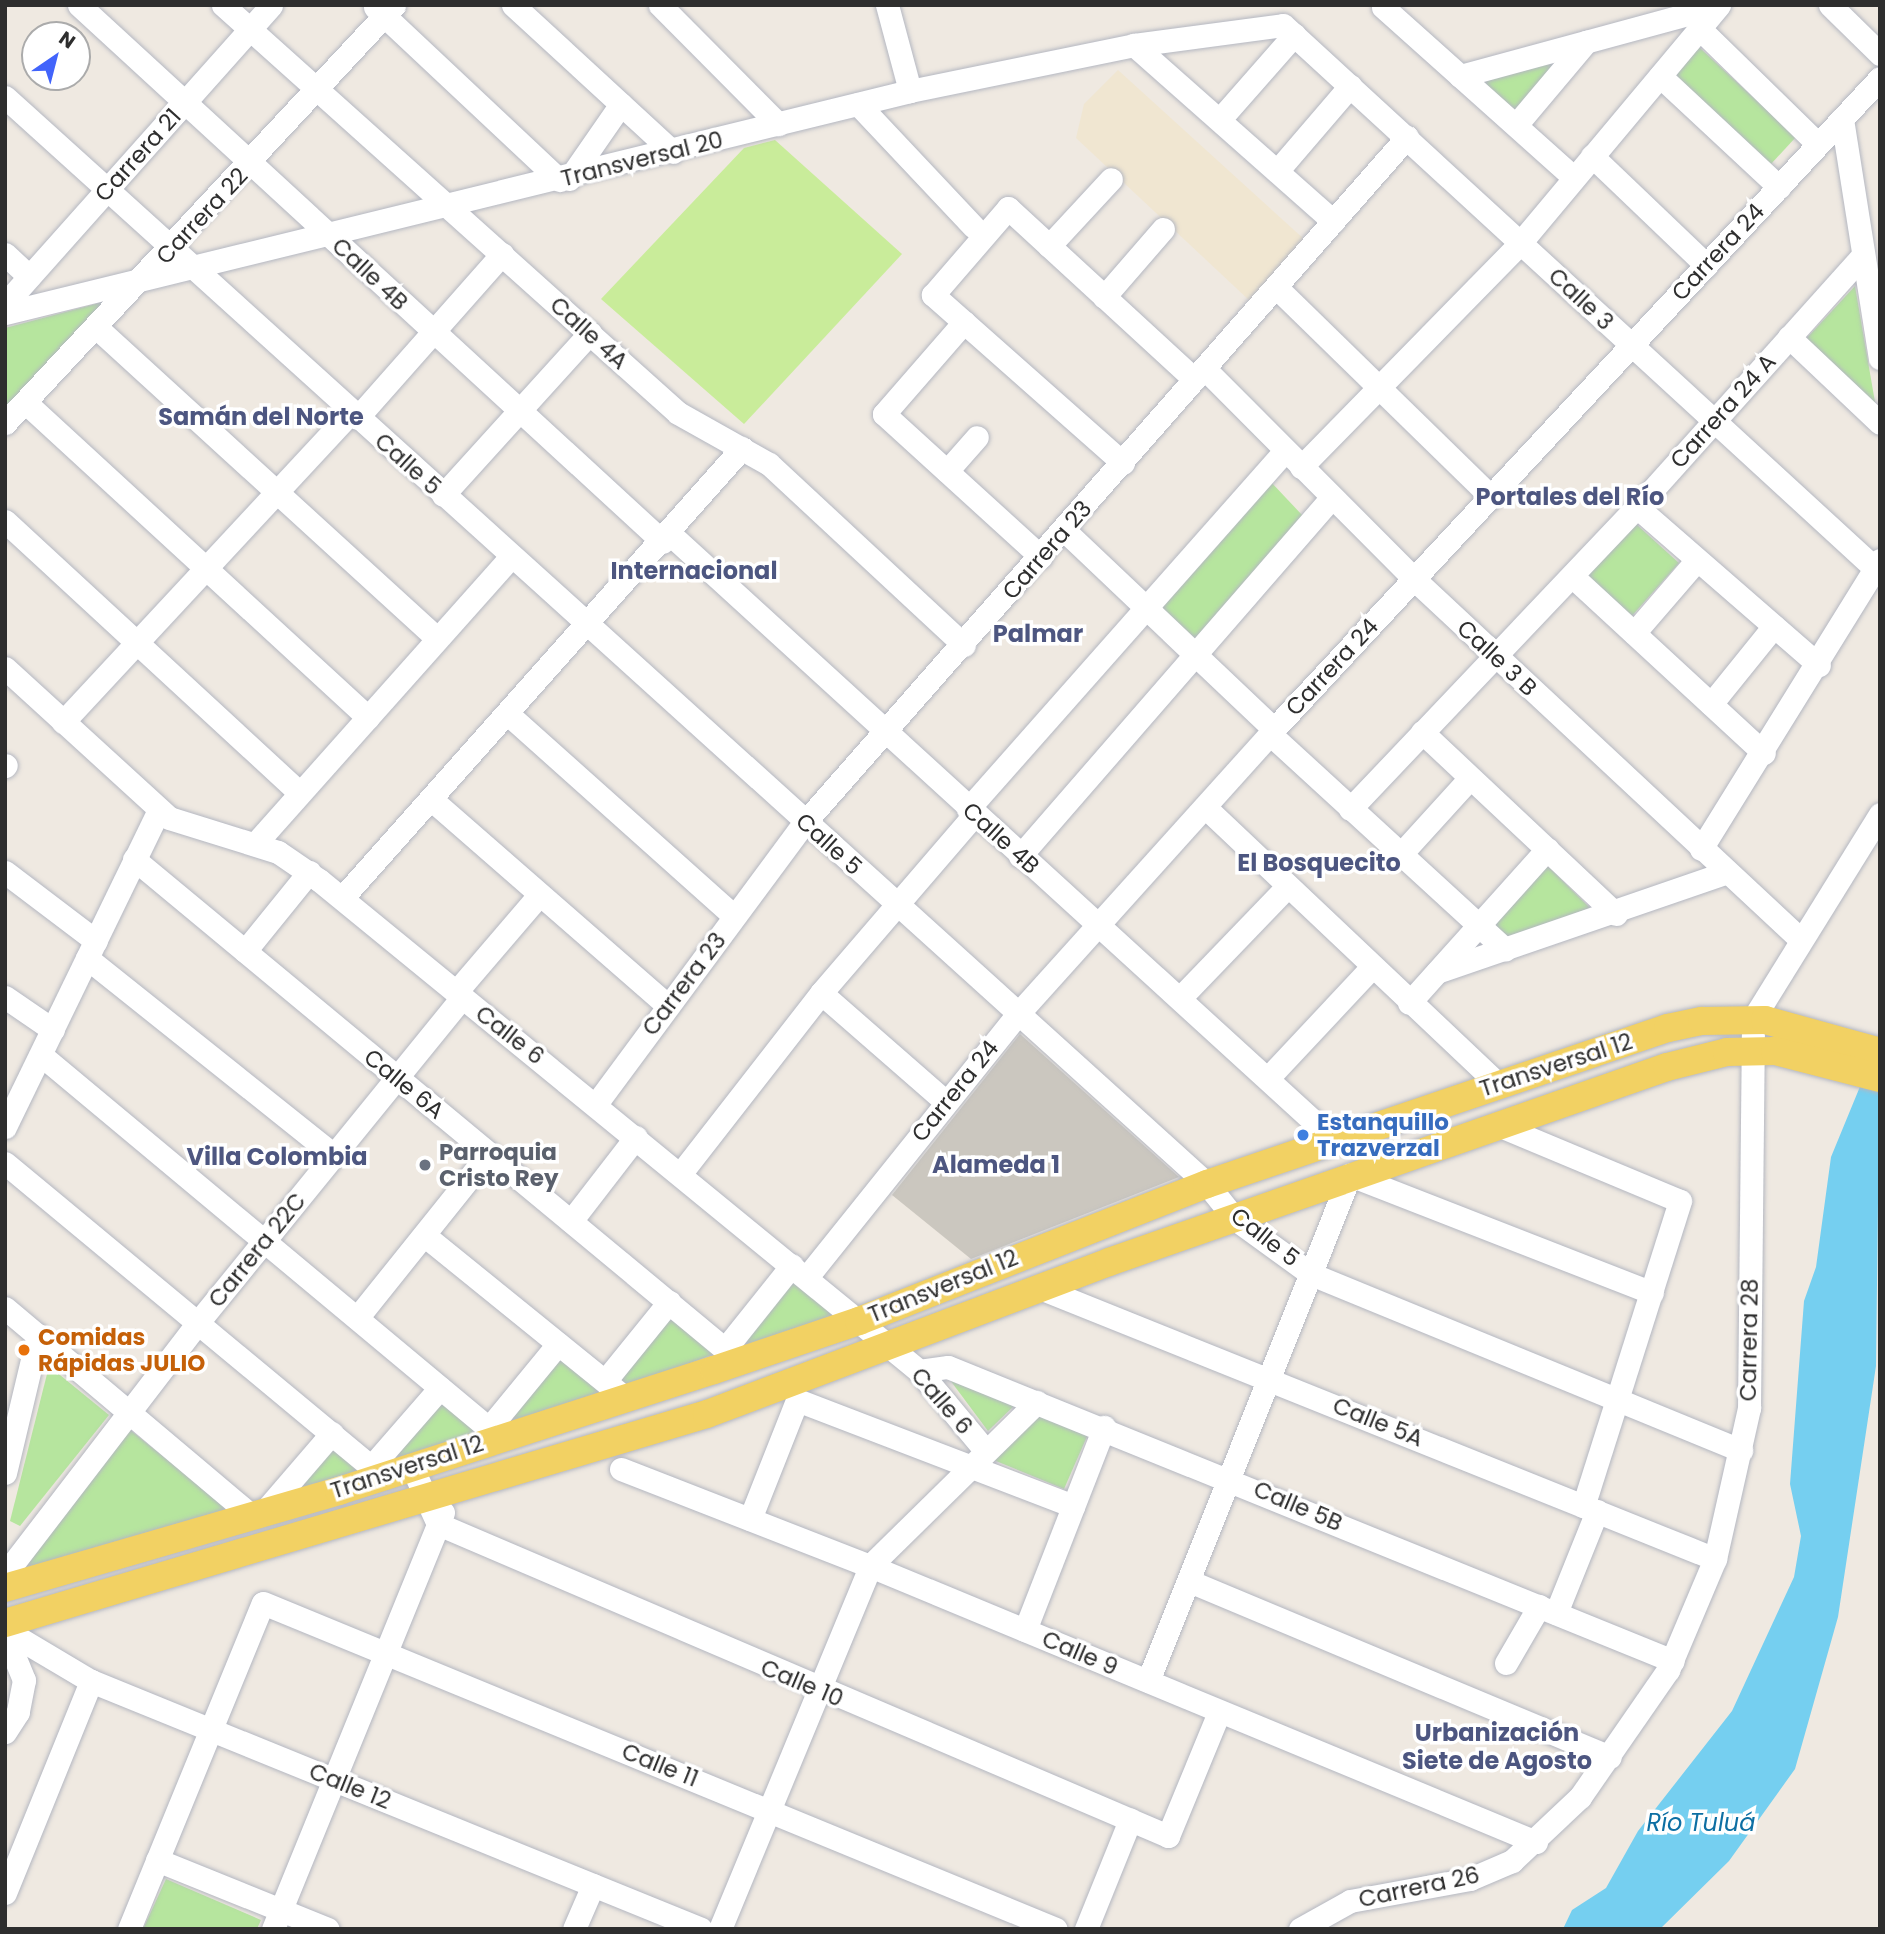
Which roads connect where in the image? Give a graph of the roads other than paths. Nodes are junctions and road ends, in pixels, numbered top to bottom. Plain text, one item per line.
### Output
1 (79, 5) edge
2 (223, 5) edge
3 (271, 5) edge
4 (513, 5) edge
5 (660, 5) edge
6 (887, 5) edge
7 (1830, 5) edge
8 (1718, 6) edge
9 (1383, 7) dead end
10 (384, 9) edge
11 (1699, 28) junction
12 (250, 30) junction
13 (1289, 30) junction
14 (1586, 42) junction
15 (1134, 45) junction
16 (1880, 54) edge
17 (1460, 76) junction
18 (1660, 76) junction
19 (1880, 78) edge
20 (1350, 86) junction
21 (911, 91) junction
22 (316, 92) junction
23 (5, 97) edge
24 (186, 103) junction
25 (621, 104) junction
26 (858, 104) junction
27 (1221, 118) junction
28 (1842, 119) junction
29 (1513, 123) junction
30 (778, 124) junction
31 (1407, 137) junction
32 (1818, 144) junction
33 (673, 152) junction
34 (1592, 156) junction
35 (251, 164) junction
36 (1278, 170) junction
37 (1573, 177) junction
38 (1111, 179) dead end
39 (564, 180) junction
40 (1779, 187) junction
41 (106, 190) junction
42 (449, 206) junction
43 (1334, 220) junction
44 (973, 226) dead end
45 (1163, 229) dead end
46 (328, 235) junction
47 (1521, 242) junction
48 (1049, 246) junction
49 (171, 249) junction
50 (5, 254) edge
51 (502, 254) junction
52 (1863, 255) junction
53 (1706, 265) junction
54 (192, 268) junction
55 (29, 276) junction
56 (144, 277) junction
57 (1276, 287) junction
58 (1104, 297) junction
59 (5, 304) edge
60 (5, 313) edge
61 (964, 322) junction
62 (96, 327) junction
63 (433, 331) junction
64 (590, 333) junction
65 (1789, 337) junction
66 (1631, 345) junction
67 (1880, 358) edge
68 (1199, 374) junction
69 (1380, 388) junction
70 (25, 401) junction
71 (519, 411) junction
72 (354, 415) junction
73 (1713, 422) junction
74 (1880, 423) edge
75 (5, 424) edge
76 (977, 437) dead end
77 (742, 448) junction
78 (1285, 451) junction
79 (1123, 463) junction
80 (1301, 467) junction
81 (947, 471) junction
82 (279, 492) junction
83 (443, 495) junction
84 (1491, 497) junction
85 (1331, 498) junction
86 (1637, 507) junction
87 (5, 521) edge
88 (1064, 530) junction
89 (666, 538) junction
90 (511, 557) junction
91 (1041, 557) junction
92 (1697, 560) junction
93 (1878, 567) edge
94 (207, 569) junction
95 (1572, 576) junction
96 (1414, 579) junction
97 (1143, 606) junction
98 (588, 626) junction
99 (1774, 626) junction
100 (1634, 633) junction
101 (437, 638) junction
102 (139, 643) junction
103 (964, 645) junction
104 (1494, 656) junction
105 (1197, 657) junction
106 (1819, 665) junction
107 (5, 668) edge
108 (1711, 704) junction
109 (509, 715) junction
110 (368, 716) junction
111 (63, 722) junction
112 (1272, 731) junction
113 (1422, 732) junction
114 (884, 734) junction
115 (1764, 752) junction
116 (1470, 778) junction
117 (299, 792) junction
118 (432, 800) junction
119 (1205, 807) junction
120 (1350, 809) junction
121 (159, 810) junction
122 (971, 812) junction
123 (1880, 814) edge
124 (805, 822) junction
125 (255, 844) junction
126 (1547, 849) junction
127 (1701, 849) junction
128 (1400, 855) junction
129 (1020, 856) junction
130 (134, 859) junction
131 (5, 872) edge
132 (309, 872) junction
133 (1727, 872) junction
134 (1286, 888) junction
135 (539, 895) junction
136 (342, 898) junction
137 (895, 904) junction
138 (1616, 914) junction
139 (734, 916) junction
140 (1099, 925) junction
141 (1479, 926) junction
142 (1799, 938) junction
143 (92, 949) junction
144 (1505, 949) junction
145 (245, 951) junction
146 (1370, 968) junction
147 (1437, 972) junction
148 (821, 993) junction
149 (459, 995) junction
150 (5, 997) edge
151 (1180, 998) junction
152 (1409, 1003) junction
153 (667, 1005) junction
154 (1016, 1016) junction
155 (1753, 1019) junction
156 (53, 1030) junction
157 (1749, 1051) junction
158 (41, 1055) junction
159 (1872, 1062) edge
160 (397, 1077) junction
161 (1268, 1078) junction
162 (1498, 1084) junction
163 (945, 1101) junction
164 (596, 1104) junction
165 (1498, 1125) junction
166 (5, 1127) edge
167 (636, 1136) junction
168 (1334, 1140) junction
169 (489, 1153) junction
170 (334, 1155) junction
171 (5, 1163) edge
172 (681, 1173) junction
173 (1350, 1175) junction
174 (1207, 1184) junction
175 (1235, 1219) junction
176 (571, 1222) junction
177 (424, 1235) junction
178 (264, 1241) junction
179 (799, 1271) junction
180 (1311, 1274) junction
181 (1040, 1288) junction
182 (1652, 1293) junction
183 (669, 1302) junction
184 (6, 1308) edge
185 (357, 1318) junction
186 (199, 1321) junction
187 (859, 1321) junction
188 (38, 1335) junction
189 (558, 1344) junction
190 (891, 1347) junction
191 (732, 1355) junction
192 (919, 1371) junction
193 (1271, 1378) junction
194 (440, 1388) junction
195 (614, 1389) junction
196 (1621, 1400) junction
197 (1037, 1402) junction
198 (128, 1412) junction
199 (12, 1417) edge
200 (1104, 1427) junction
201 (494, 1432) junction
202 (332, 1433) junction
203 (1741, 1450) junction
204 (976, 1458) junction
205 (411, 1465) junction
206 (621, 1469) dead end
207 (377, 1471) junction
208 (5, 1473) edge
209 (1231, 1478) junction
210 (455, 1486) junction
211 (424, 1495) junction
212 (1073, 1506) junction
213 (1590, 1508) junction
214 (258, 1514) junction
215 (750, 1519) junction
216 (438, 1524) junction
217 (1715, 1559) junction
218 (870, 1566) junction
219 (5, 1574) edge
220 (1189, 1581) junction
221 (5, 1588) edge
222 (1548, 1609) junction
223 (5, 1623) edge
224 (1025, 1630) junction
225 (5, 1632) edge
226 (386, 1652) junction
227 (1672, 1661) junction
228 (1506, 1663) dead end
229 (91, 1681) junction
230 (1148, 1681) junction
231 (818, 1690) junction
232 (1219, 1712) junction
233 (210, 1729) junction
234 (5, 1732) edge
235 (1610, 1757) junction
236 (335, 1780) junction
237 (768, 1810) junction
238 (1130, 1820) junction
239 (1536, 1842) junction
240 (157, 1860) junction
241 (593, 1885) junction
242 (5, 1894) edge
243 (277, 1919) edge
244 (129, 1929) edge
245 (328, 1929) edge
246 (574, 1929) edge
247 (701, 1929) edge
248 (720, 1929) edge
249 (1056, 1929) edge
250 (1086, 1929) edge
251 (1300, 1929) edge

1 - 24 street, Calle 4B
2 - 12 street, Calle 4A
3 - 12 street, Carrera 21
4 - 25 street
5 - 30 street
6 - 21 street
7 - 16 street
8 - 11 street
8 - 14 street
9 - 17 street
10 - 22 street, Carrera 22
10 - 39 street
11 - 18 street
11 - 32 street
12 - 22 street, Calle 4A
12 - 24 street, Carrera 21
13 - 15 street, Transversal 20
13 - 20 street, Calle 3
13 - 27 street
14 - 17 street
14 - 29 street
15 - 21 street, Transversal 20
15 - 27 street
17 - 29 street
18 - 34 street
18 - 40 street
19 - 28 street, Carrera 24
20 - 31 street, Calle 3
20 - 36 street
21 - 26 street, Transversal 20
22 - 35 street, Carrera 22
22 - 42 street, Calle 4A
23 - 41 street, Calle 5
24 - 35 street, Calle 4B
24 - 41 street, Carrera 21
25 - 33 street
25 - 39 street
26 - 30 street, Transversal 20
26 - 44 street
27 - 36 street
28 - 32 street, Carrera 24
28 - 52 street
29 - 37 street
30 - 33 street, Transversal 20
31 - 43 street, Carrera 23
31 - 47 street, Calle 3
32 - 40 street, Carrera 24
33 - 39 street, Transversal 20
34 - 37 street
34 - 53 street
35 - 46 street, Calle 4B
35 - 49 street, Carrera 22
36 - 43 street
37 - 47 street
38 - 48 street
39 - 42 street, Transversal 20
40 - 53 street, Carrera 24
41 - 49 street, Calle 5
41 - 55 street, Carrera 21
42 - 46 street, Transversal 20
42 - 51 street, Calle 4A
43 - 57 street, Carrera 23
45 - 58 street
46 - 54 street, Transversal 20
46 - 63 street, Calle 4B
47 - 66 street, Calle 3
47 - 69 street
48 - 58 street, Calle 3 B
48 - 61 street, Calle 3 B
49 - 54 street, Calle 5
49 - 56 street, Carrera 22
50 - 55 street
51 - 63 street
51 - 64 street, Calle 4A
52 - 65 street, Carrera 24 A
52 - 67 street
53 - 66 street, Carrera 24
54 - 56 street, Transversal 20
54 - 72 street, Calle 5
55 - 59 street, Carrera 21
56 - 60 street, Transversal 20
56 - 62 street, Carrera 22
57 - 68 street, Carrera 23
57 - 69 street
58 - 68 street, Calle 3 B
61 - 79 street
61 - 81 street
62 - 70 street, Carrera 22
62 - 82 street
63 - 71 street, Calle 4B
63 - 72 street
64 - 71 street
64 - 77 street, Calle 4A
65 - 73 street, Carrera 24 A
65 - 74 street
66 - 73 street, Calle 3
66 - 84 street, Carrera 24
68 - 78 street, Calle 3 B
68 - 79 street, Carrera 23
69 - 80 street
69 - 84 street
70 - 75 street, Carrera 22
70 - 94 street
71 - 83 street
71 - 89 street, Calle 4B
72 - 82 street
72 - 83 street, Calle 5
73 - 86 street, Carrera 24 A
73 - 93 street, Calle 3
76 - 81 street
77 - 89 street
77 - 103 street, Calle 4A
78 - 80 street, Calle 3 B
78 - 97 street
79 - 88 street, Carrera 23
80 - 85 street, Calle 3 B
81 - 91 street
82 - 94 street
82 - 101 street
83 - 90 street, Calle 5
84 - 96 street, Carrera 24
85 - 96 street, Calle 3 B
85 - 105 street
86 - 92 street
86 - 95 street, Carrera 24 A
87 - 102 street
88 - 91 street, Carrera 23
88 - 97 street
89 - 98 street
89 - 114 street, Calle 4B
90 - 98 street, Calle 5
90 - 101 street
91 - 103 street, Carrera 23
92 - 99 street
92 - 100 street
93 - 106 street
94 - 102 street
94 - 110 street
95 - 100 street
95 - 104 street, Carrera 24 A
96 - 104 street, Calle 3 B
96 - 112 street, Carrera 24
97 - 105 street
97 - 122 street
98 - 109 street
98 - 124 street, Calle 5
99 - 106 street
99 - 108 street
100 - 108 street
101 - 110 street
102 - 111 street
102 - 117 street
103 - 114 street, Carrera 23
104 - 113 street, Carrera 24 A
104 - 127 street, Calle 3 B
105 - 112 street
105 - 129 street
106 - 115 street
107 - 111 street, Calle 6
108 - 115 street
109 - 118 street
109 - 139 street
110 - 117 street
111 - 121 street, Calle 6
112 - 119 street, Carrera 24
112 - 120 street
113 - 116 street
113 - 120 street, Carrera 24 A
114 - 122 street, Calle 4B
114 - 124 street, Carrera 23
115 - 127 street
116 - 126 street
116 - 128 street
117 - 125 street
118 - 135 street
118 - 136 street
119 - 134 street
119 - 140 street, Carrera 24
120 - 128 street
121 - 125 street, Calle 6
121 - 130 street
122 - 129 street, Calle 4B
122 - 137 street
123 - 142 street, Carrera 28
124 - 137 street, Calle 5
124 - 139 street, Carrera 23
125 - 132 street, Calle 6
126 - 138 street
126 - 141 street
127 - 133 street, Calle 3 B
128 - 141 street
129 - 140 street, Calle 4B
130 - 143 street
130 - 145 street, Calle 6A
131 - 143 street
132 - 136 street, Calle 6
132 - 145 street
133 - 138 street
133 - 142 street, Calle 3 B
134 - 146 street
134 - 151 street
135 - 149 street, Carrera 22C
135 - 153 street
136 - 149 street, Calle 6
137 - 148 street
137 - 154 street, Calle 5
138 - 144 street
139 - 153 street, Carrera 23
140 - 151 street, Calle 4B
140 - 154 street, Carrera 24
141 - 144 street
141 - 147 street
142 - 155 street, Carrera 28
143 - 156 street
143 - 170 street
144 - 147 street
145 - 160 street, Calle 6A
146 - 152 street
146 - 161 street
147 - 152 street
148 - 163 street
148 - 172 street
149 - 160 street, Carrera 22C
149 - 164 street, Calle 6
150 - 156 street
151 - 161 street, Calle 4B
152 - 162 street
153 - 164 street, Carrera 23
154 - 163 street, Carrera 24
154 - 174 street, Calle 5
155 - 157 street, Carrera 28
155 - 159 main road, Transversal 12
155 - 162 main road, Transversal 12
156 - 158 street
157 - 159 main road, Transversal 12
157 - 165 main road, Transversal 12
157 - 203 street, Carrera 28
158 - 166 street
158 - 178 street
160 - 169 street, Calle 6A
160 - 170 street, Carrera 22C
161 - 168 street, Calle 4B
162 - 168 main road, Transversal 12
163 - 179 street, Carrera 24
164 - 167 street, Calle 6
165 - 173 main road, Transversal 12
165 - 182 street
167 - 172 street, Calle 6
167 - 176 street
168 - 174 main road, Transversal 12
169 - 176 street, Calle 6A
169 - 177 street
170 - 178 street, Carrera 22C
171 - 186 street
172 - 179 street, Calle 6
173 - 175 main road, Transversal 12
173 - 180 street
173 - 182 street
174 - 175 street, Calle 5
174 - 187 main road, Transversal 12
175 - 180 street, Calle 5
175 - 181 main road, Transversal 12
176 - 183 street, Calle 6A
177 - 185 street
177 - 189 street
178 - 185 street
178 - 186 street, Carrera 22C
179 - 187 street, Calle 6
179 - 191 street, Carrera 24
180 - 193 street
180 - 196 street, Calle 5
181 - 190 main road, Transversal 12
181 - 193 street, Calle 5A
182 - 196 street
183 - 191 street, Calle 6A
183 - 195 street
184 - 188 street
185 - 194 street
186 - 198 street, Carrera 22C
186 - 202 street
187 - 190 street, Calle 6
187 - 191 main road, Transversal 12
188 - 198 street
188 - 199 street
189 - 195 street
189 - 201 street
190 - 192 street, Calle 6
190 - 210 main road, Transversal 12
191 - 195 main road, Transversal 12
192 - 197 street, Calle 5B
192 - 204 street, Calle 6
193 - 209 street
193 - 213 street, Calle 5A
194 - 201 street
194 - 207 street
195 - 201 main road, Transversal 12
196 - 203 street, Calle 5
196 - 213 street
197 - 200 street, Calle 5B
197 - 204 street
198 - 214 street
198 - 219 street, Carrera 22C
199 - 208 street
200 - 209 street, Calle 5B
200 - 212 street
201 - 205 main road, Transversal 12
202 - 207 street
202 - 214 street
203 - 217 street, Carrera 28
204 - 212 street
204 - 215 street
204 - 218 street
205 - 207 main road, Transversal 12
205 - 211 street
206 - 215 street, Calle 9
207 - 214 main road, Transversal 12
209 - 220 street
209 - 222 street, Calle 5B
210 - 211 main road, Transversal 12
210 - 216 street
211 - 216 street
211 - 223 main road, Transversal 12
212 - 224 street
213 - 217 street, Calle 5A
213 - 222 street
214 - 221 main road, Transversal 12
215 - 218 street, Calle 9
216 - 226 street
216 - 231 street, Calle 10
217 - 227 street, Carrera 28
218 - 224 street, Calle 9
218 - 231 street
220 - 230 street
220 - 235 street
222 - 227 street, Calle 5B
222 - 228 street
224 - 230 street, Calle 9
225 - 229 street, Calle 12
225 - 234 street
226 - 233 street, Calle 11
226 - 236 street
226 - 237 street, Calle 11
227 - 235 street, Carrera 28
229 - 233 street, Calle 12
229 - 242 street
230 - 232 street, Calle 9
231 - 237 street
231 - 238 street, Calle 10
232 - 238 street, Calle 10
232 - 239 street, Calle 9
233 - 236 street, Calle 12
233 - 240 street
235 - 239 street, Carrera 28
236 - 241 street, Calle 12
236 - 243 street
237 - 248 street
237 - 249 street, Calle 11
238 - 250 street
239 - 251 street, Carrera 26
240 - 243 street
240 - 244 street
241 - 246 street
241 - 247 street, Calle 12
243 - 245 street

